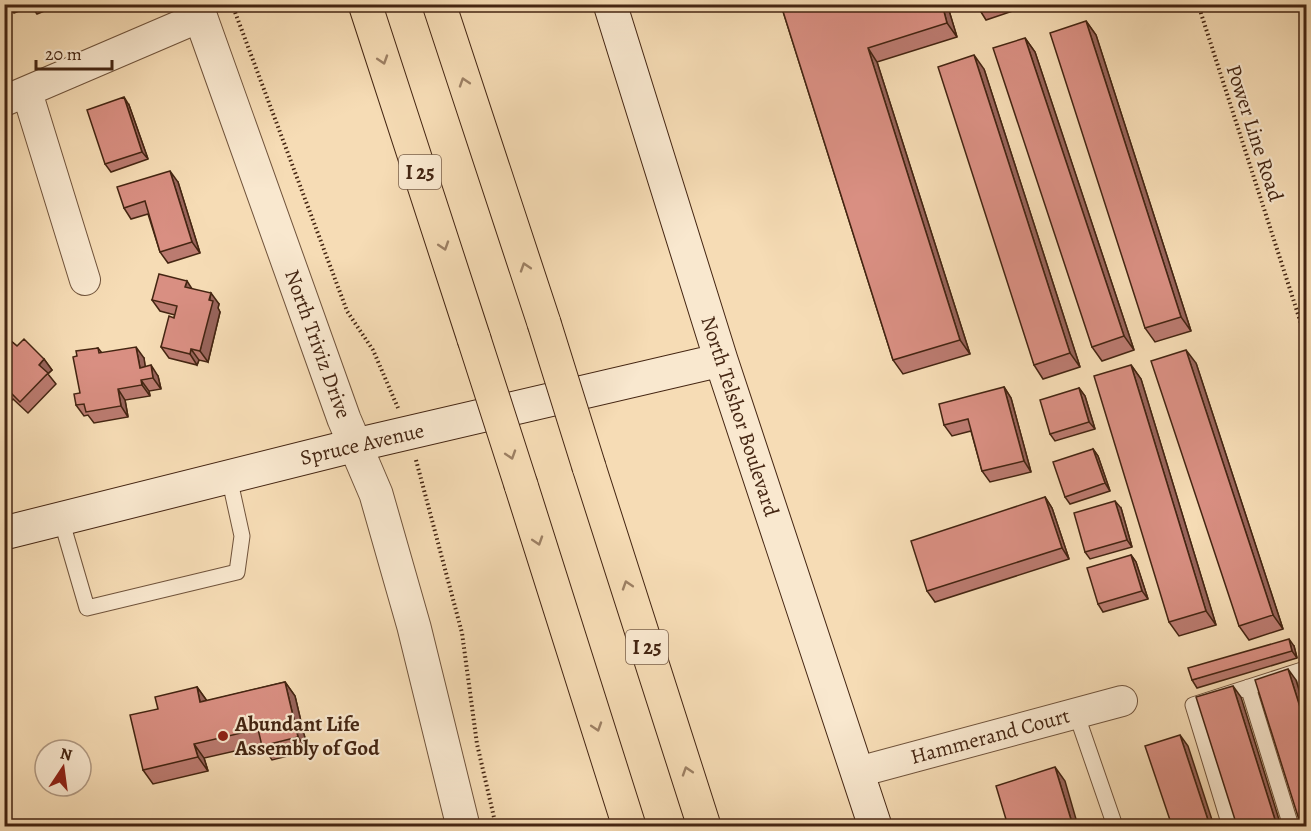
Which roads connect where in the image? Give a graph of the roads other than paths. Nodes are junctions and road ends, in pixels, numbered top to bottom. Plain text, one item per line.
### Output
1 (365, 4) edge
2 (439, 4) edge
3 (610, 4) edge
4 (198, 11) edge
5 (16, 97) edge
6 (85, 280) dead end
7 (721, 360) junction
8 (356, 445) junction
9 (229, 477) junction
10 (61, 519) junction
11 (4, 533) edge
12 (1306, 684) edge
13 (1248, 687) junction
14 (1122, 701) dead end
15 (1076, 713) junction
16 (858, 772) junction
17 (463, 826) edge
18 (629, 826) edge
19 (704, 826) edge
20 (875, 826) edge
21 (1114, 826) edge
22 (1230, 826) edge
23 (1291, 826) edge

1 -> 18 highway, I 25, bridge
19 -> 2 highway, I 25, bridge
3 - 7 main road, North Telshor Boulevard
4 - 5 street
4 - 8 main road, North Triviz Drive
5 - 6 street
7 - 8 main road, Spruce Avenue
7 - 16 main road, North Telshor Boulevard
8 - 9 main road, Spruce Avenue
8 - 17 main road, North Triviz Drive
9 - 10 main road, Spruce Avenue
9 - 10 lane
10 - 11 main road, Spruce Avenue
12 - 13 lane
13 - 22 lane
13 - 23 lane
14 - 15 street, Hammerand Court
15 - 16 street, Hammerand Court
15 - 21 lane
16 - 20 main road, North Telshor Boulevard

